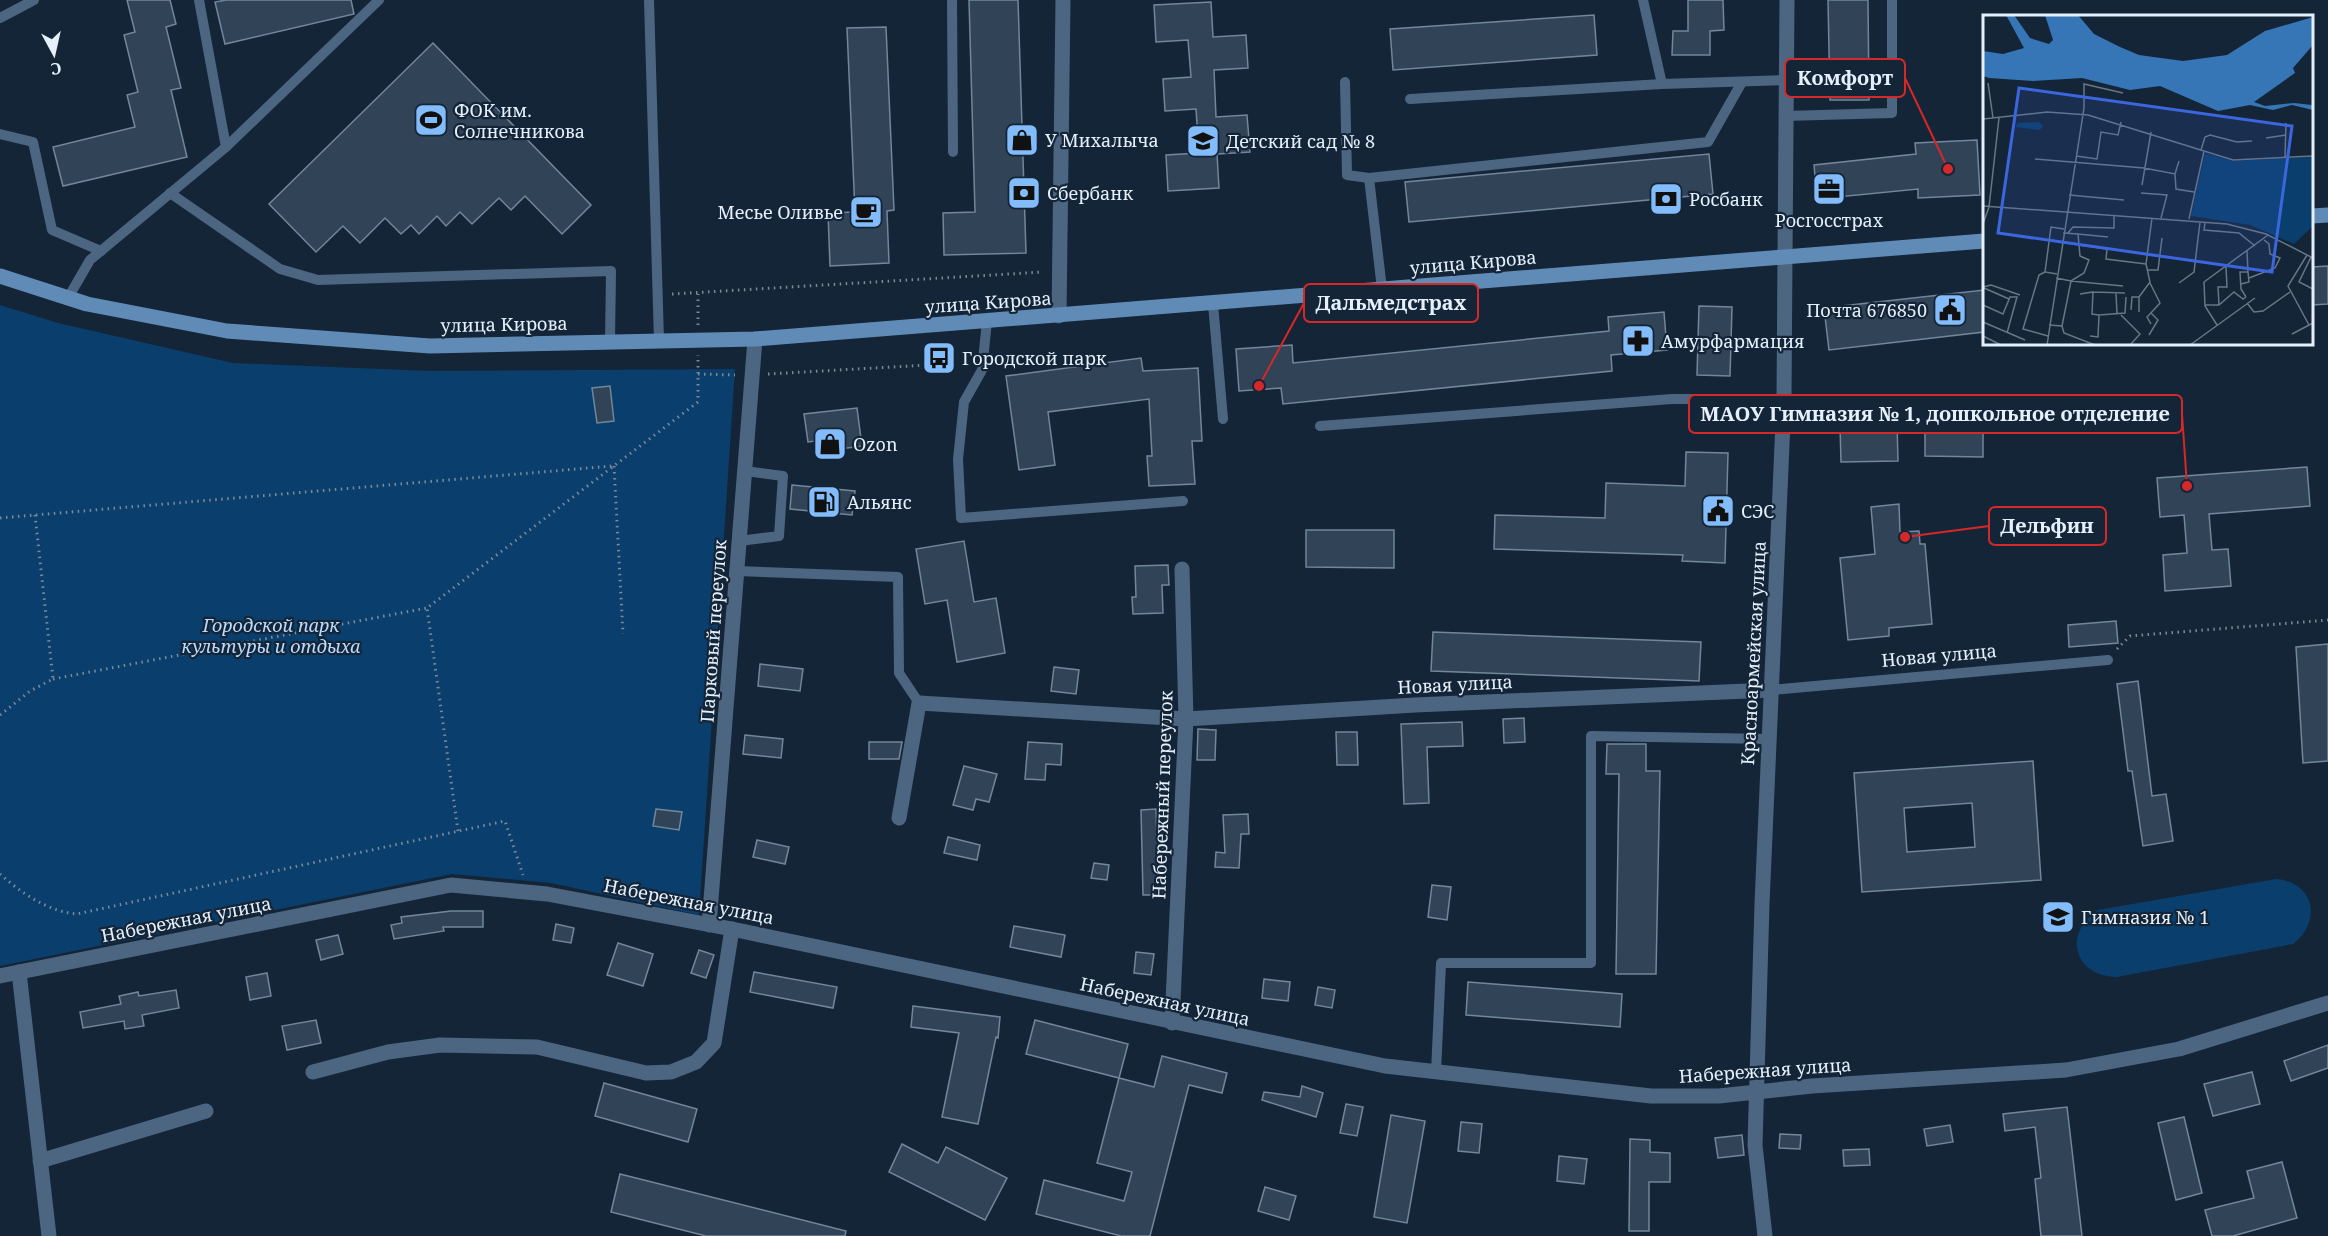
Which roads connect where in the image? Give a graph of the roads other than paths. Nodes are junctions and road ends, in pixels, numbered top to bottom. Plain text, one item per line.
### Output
1 (34, 0) edge
2 (199, 0) edge
3 (379, 0) edge
4 (649, 0) edge
5 (952, 0) edge
6 (1063, 0) edge
7 (1643, 0) edge
8 (1787, 0) edge
9 (1892, 0) edge
10 (0, 18) edge
11 (1785, 81) junction
12 (1345, 82) dead end
13 (1742, 82) junction
14 (1662, 84) junction
15 (1410, 99) dead end
16 (1785, 116) junction
17 (0, 134) edge
18 (226, 147) junction
19 (953, 152) dead end
20 (1369, 178) junction
21 (170, 193) junction
22 (2328, 215) edge
23 (2313, 216) edge
24 (1983, 240) edge
25 (101, 251) junction
26 (1785, 256) junction
27 (0, 276) edge
28 (1382, 289) junction
29 (68, 298) junction
30 (1214, 304) junction
31 (1059, 316) junction
32 (987, 321) junction
33 (755, 339) junction
34 (610, 341) junction
35 (659, 341) junction
36 (1784, 399) junction
37 (1223, 419) dead end
38 (1320, 426) dead end
39 (745, 471) junction
40 (1183, 501) dead end
41 (739, 541) junction
42 (1182, 569) dead end
43 (737, 571) junction
44 (2108, 660) road end
45 (1771, 690) junction
46 (919, 703) junction
47 (1186, 719) junction
48 (1768, 739) junction
49 (899, 818) dead end
50 (709, 925) junction
51 (732, 929) junction
52 (19, 972) junction
53 (0, 976) edge
54 (2328, 1003) edge
55 (1172, 1023) junction
56 (313, 1072) dead end
57 (1436, 1072) junction
58 (1757, 1092) junction
59 (206, 1111) dead end
60 (40, 1161) junction
61 (49, 1236) edge
62 (1765, 1236) edge

1 - 10 lane
2 - 18 lane
3 - 18 lane
4 - 35 lane
5 - 19 lane
6 - 31 street
7 - 14 lane
8 - 11 street, Красноармейская улица
9 - 16 lane
11 - 13 lane
11 - 16 street, Красноармейская улица
12 - 20 lane
13 - 14 lane
13 - 20 lane
14 - 15 lane
16 - 26 street, Красноармейская улица
17 - 25 lane
18 - 21 lane
20 - 28 lane
21 - 25 lane
21 - 34 lane
22 - 23 main road
24 - 26 main road, улица Кирова
25 - 29 lane
26 - 28 main road, улица Кирова
26 - 36 street, Красноармейская улица
27 - 29 main road, улица Кирова
28 - 30 main road, улица Кирова
29 - 34 main road, улица Кирова
30 - 31 main road, улица Кирова
30 - 37 lane
31 - 32 main road, улица Кирова
32 - 33 main road, улица Кирова
32 - 40 lane
33 - 35 main road, улица Кирова
33 - 39 street, Парковый переулок
34 - 35 main road, улица Кирова
36 - 38 lane
36 - 45 street, Красноармейская улица
39 - 41 street, Парковый переулок
39 - 41 lane
41 - 43 street, Парковый переулок
42 - 47 street, Набережный переулок
43 - 46 lane
43 - 50 street, Парковый переулок
44 - 45 lane, Новая улица
45 - 47 street, Новая улица
45 - 48 street, Красноармейская улица
46 - 47 street, Новая улица
46 - 49 street
47 - 55 street, Набережный переулок
48 - 57 lane
48 - 58 street, Красноармейская улица
50 - 51 street, Набережная улица
50 - 52 street, Набережная улица
51 - 55 street, Набережная улица
51 - 56 street
52 - 53 street, Набережная улица
52 - 60 street
54 - 58 street, Набережная улица
55 - 57 street, Набережная улица
57 - 58 street, Набережная улица
58 - 62 street, Красноармейская улица
59 - 60 street
60 - 61 street

